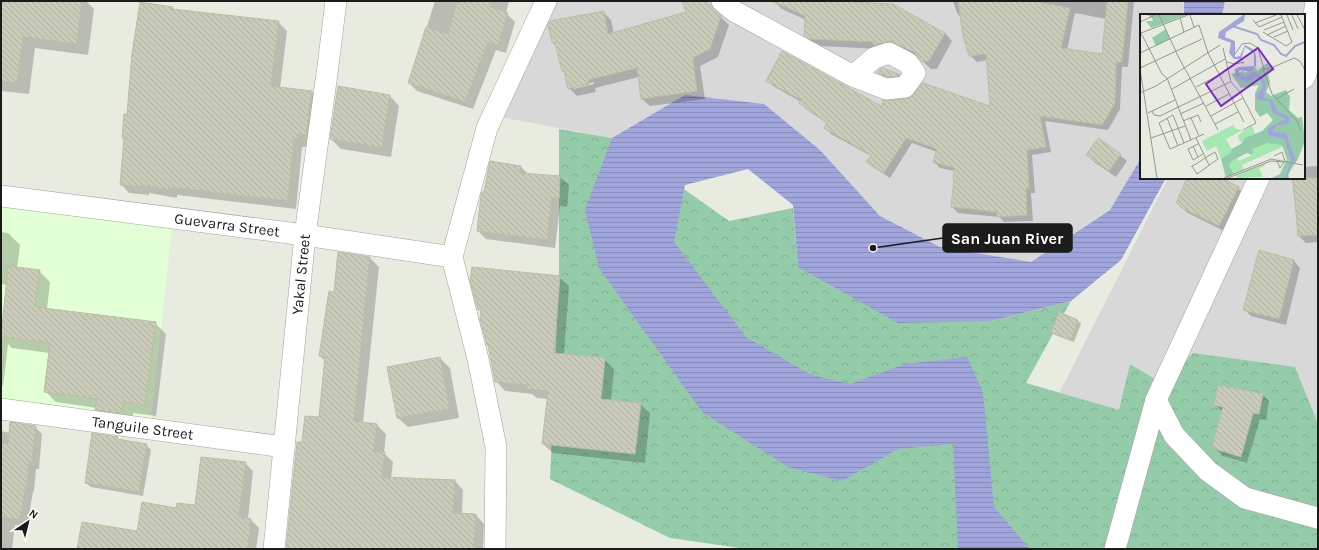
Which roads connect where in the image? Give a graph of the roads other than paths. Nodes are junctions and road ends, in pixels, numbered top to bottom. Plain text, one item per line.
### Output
1 (336, 1) edge
2 (546, 1) edge
3 (722, 1) edge
4 (1316, 1) edge
5 (853, 76) dead end
6 (1305, 76) edge
7 (1259, 179) edge
8 (1, 196) edge
9 (305, 236) junction
10 (452, 257) junction
11 (1156, 400) junction
12 (1, 410) edge
13 (284, 447) junction
14 (1318, 518) edge
15 (274, 549) edge
16 (495, 549) edge
17 (1115, 549) edge

1 - 9 street, Yakal Street
2 - 10 street
3 - 5 street
4 - 6 street
7 - 11 street
8 - 9 street, Guevarra Street
9 - 10 street, Guevarra Street
9 - 13 street, Yakal Street
10 - 16 street
11 - 14 street
11 - 17 street
12 - 13 street, Tanguile Street
13 - 15 street, Yakal Street

